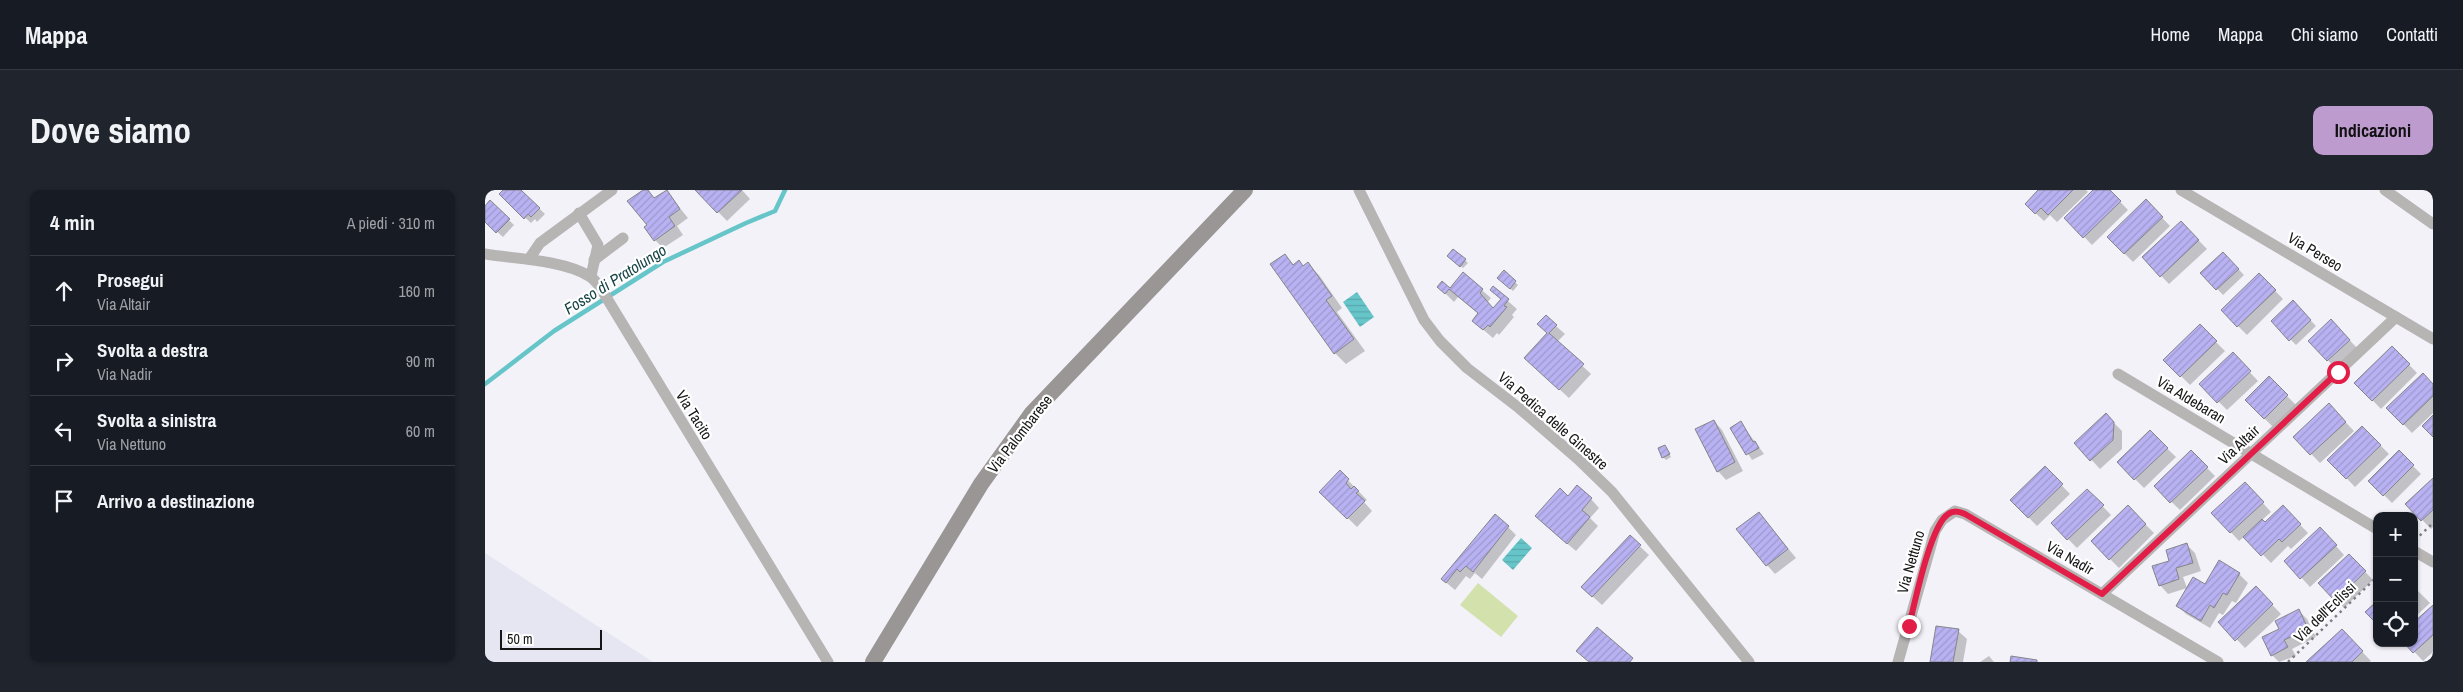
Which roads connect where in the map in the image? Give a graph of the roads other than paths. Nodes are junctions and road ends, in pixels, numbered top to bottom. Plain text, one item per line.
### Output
1 (612, 190) edge
2 (1245, 190) edge
3 (1359, 190) edge
4 (2181, 190) edge
5 (2385, 190) edge
6 (579, 213) junction
7 (2433, 224) edge
8 (623, 238) dead end
9 (485, 254) edge
10 (529, 259) junction
11 (594, 260) junction
12 (591, 276) junction
13 (2396, 317) junction
14 (2433, 339) edge
15 (2118, 374) dead end
16 (2251, 454) junction
17 (1958, 511) joint
18 (2373, 527) edge
19 (2418, 553) edge
20 (2433, 562) edge
21 (2102, 594) junction
22 (828, 662) edge
23 (873, 662) edge
24 (1749, 662) edge
25 (1899, 662) edge
26 (2218, 662) edge

1 - 6 street
2 - 23 main road, Via Palombarese
3 - 24 street, Via Pedica delle Ginestre
4 - 13 street, Via Perseo
5 - 7 street
6 - 10 street
6 - 11 street
8 - 11 street
9 - 10 street
10 - 12 street
11 - 12 street
12 - 22 street, Via Tacito
13 - 14 street, Via Perseo
13 - 16 street, Via Altair
15 - 16 street, Via Aldebaran
16 - 18 street, Via Aldebaran
16 - 21 street, Via Altair
17 - 21 street, Via Nadir
17 - 25 street, Via Nettuno
19 - 20 street
21 - 26 street, Via Nadir

